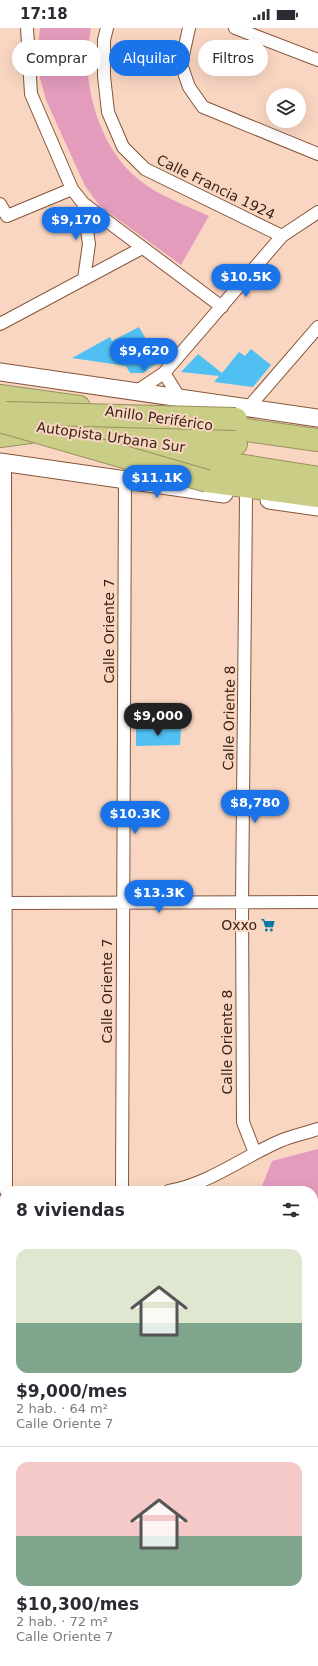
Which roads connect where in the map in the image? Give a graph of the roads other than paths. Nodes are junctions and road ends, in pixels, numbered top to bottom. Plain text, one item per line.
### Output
1 (27, 28) edge
2 (108, 28) edge
3 (189, 28) edge
4 (235, 28) edge
5 (318, 60) edge
6 (318, 154) edge
7 (72, 189) junction
8 (83, 203) junction
9 (0, 204) edge
10 (318, 212) edge
11 (282, 236) junction
12 (142, 248) junction
13 (84, 279) junction
14 (222, 308) junction
15 (0, 324) edge
16 (318, 327) edge
17 (0, 372) edge
18 (164, 373) junction
19 (137, 392) junction
20 (179, 397) junction
21 (248, 408) junction
22 (1, 415) edge
23 (318, 418) edge
24 (318, 429) edge
25 (30, 432) junction
26 (318, 435) edge
27 (0, 436) edge
28 (286, 436) junction
29 (318, 440) edge
30 (318, 455) edge
31 (3, 462) edge
32 (318, 466) edge
33 (318, 478) edge
34 (125, 480) junction
35 (318, 496) edge
36 (246, 497) junction
37 (318, 507) edge
38 (123, 902) junction
39 (242, 902) junction
40 (318, 902) edge
41 (3, 903) edge
42 (318, 1130) edge
43 (255, 1153) junction
44 (6, 1186) edge
45 (122, 1186) edge
46 (185, 1186) edge

1 - 7 street
2 - 11 street, Calle Francia 1924
3 - 6 street
4 - 5 street
7 - 8 street
7 - 9 street
8 - 12 street
8 - 13 street
10 - 11 street
11 - 14 street
12 - 13 street
12 - 14 street
13 - 15 street
14 - 18 street
16 - 21 street
17 - 19 main road
18 - 19 street
18 - 20 street
19 - 20 main road
20 - 21 main road
21 - 23 main road
22 - 24 highway, bridge
22 - 25 highway
22 - 28 highway, Anillo Periférico
22 - 30 highway, Autopista Urbana Sur, bridge
22 - 32 highway, Autopista Urbana Sur, bridge
22 - 35 highway, bridge
25 - 27 highway
25 - 33 highway
26 - 28 highway
28 - 29 highway, Anillo Periférico
31 - 34 main road
31 - 41 street
34 - 36 main road
34 - 38 street, Calle Oriente 7
36 - 37 main road
36 - 39 street, Calle Oriente 8
38 - 39 street
38 - 41 street
38 - 45 street, Calle Oriente 7
39 - 40 street
39 - 43 street, Calle Oriente 8
41 - 44 street
42 - 43 street
43 - 46 street

